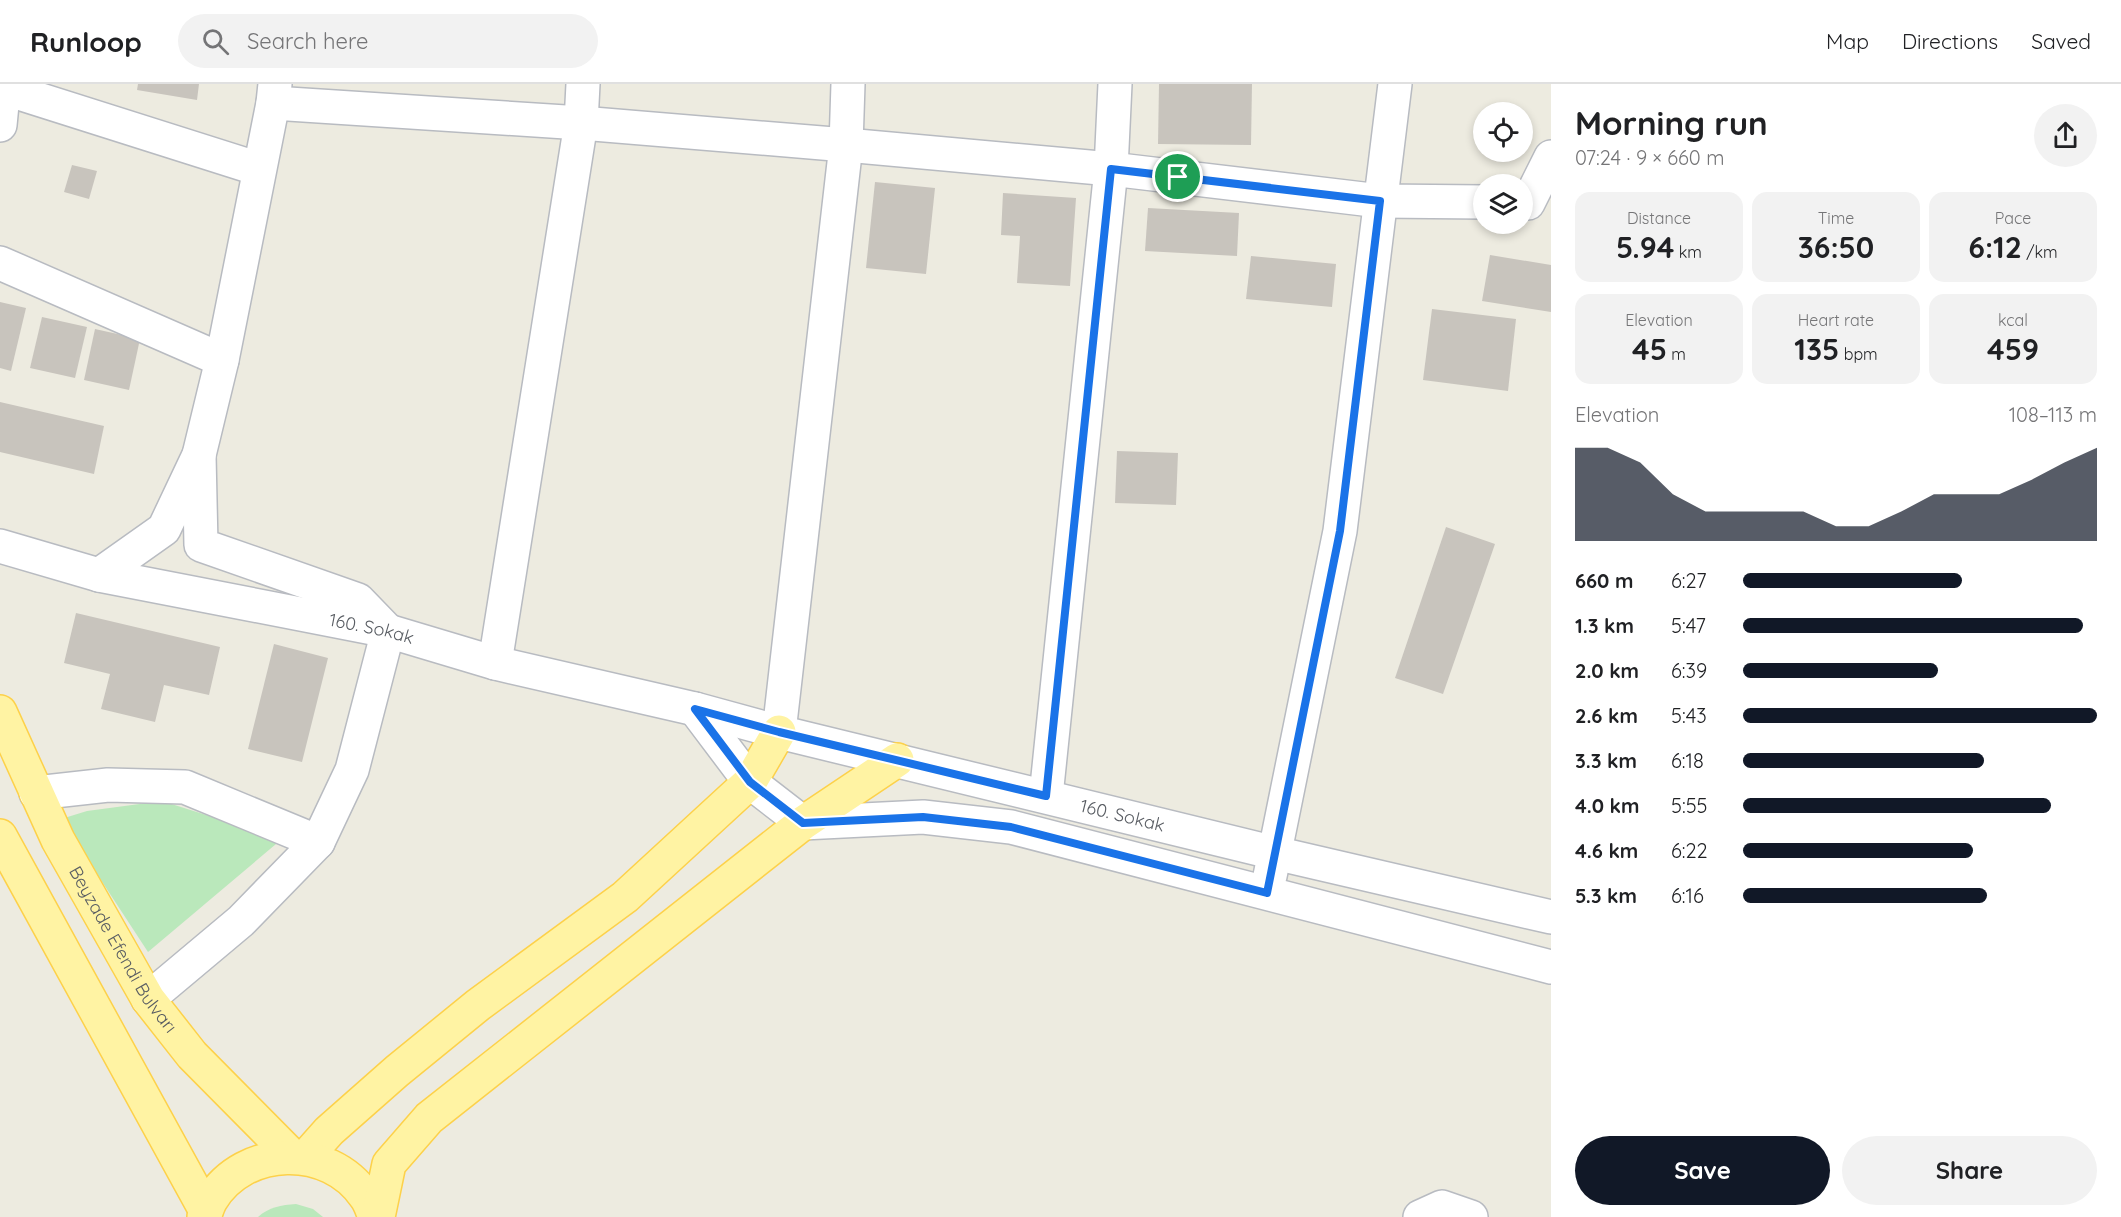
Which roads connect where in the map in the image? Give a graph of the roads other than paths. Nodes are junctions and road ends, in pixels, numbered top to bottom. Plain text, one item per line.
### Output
1 (583, 84) edge
2 (848, 84) edge
3 (1115, 84) edge
4 (1395, 84) edge
5 (4, 86) edge
6 (274, 94) edge
7 (581, 123) junction
8 (0, 125) edge
9 (846, 144) junction
10 (1551, 157) edge
11 (259, 169) junction
12 (1111, 169) junction
13 (1533, 193) edge
14 (1380, 201) junction
15 (1473, 202) edge
16 (0, 263) edge
17 (222, 360) junction
18 (199, 456) junction
19 (0, 546) edge
20 (47, 560) junction
21 (0, 564) edge
22 (99, 575) junction
23 (388, 632) junction
24 (495, 663) junction
25 (695, 709) junction
26 (0, 712) edge
27 (779, 732) junction
28 (897, 760) junction
29 (750, 782) junction
30 (36, 793) junction
31 (1046, 796) junction
32 (803, 823) junction
33 (0, 837) edge
34 (318, 842) junction
35 (1275, 853) junction
36 (1267, 893) junction
37 (1551, 917) edge
38 (1551, 967) edge
39 (148, 999) junction
40 (298, 1157) junction
41 (205, 1214) edge
42 (377, 1217) edge
43 (1420, 1217) edge
44 (1471, 1217) edge

1 - 7 street
2 - 9 street
3 - 12 street
4 - 14 street
5 - 8 street
5 - 11 street
6 - 7 street
6 - 11 street
7 - 9 street
7 - 24 street
9 - 12 street
9 - 27 street
10 - 13 street
11 - 17 street
12 - 14 street
12 - 31 street
14 - 15 street
14 - 35 street
16 - 17 street
17 - 18 street
18 - 22 street
18 - 23 street
19 - 20 street, 160. Sokak
20 - 21 street, 160. Sokak
20 - 22 street, 160. Sokak
22 - 23 street, 160. Sokak
23 - 24 street, 160. Sokak
23 - 34 street
24 - 25 street, 160. Sokak
25 - 27 street, 160. Sokak
25 - 29 street
26 - 30 main road, Beyzade Efendi Bulvarı
27 - 28 street, 160. Sokak
27 - 29 main road
28 - 31 street, 160. Sokak
28 - 32 main road
29 - 32 street
29 - 40 main road
30 - 34 street
30 - 39 main road, Beyzade Efendi Bulvarı
31 - 35 street, 160. Sokak
32 - 36 street
32 - 42 main road
33 - 41 main road
34 - 39 street
35 - 36 street
35 - 37 street, 160. Sokak
36 - 38 street
39 - 40 main road, Beyzade Efendi Bulvarı
40 - 41 main road
40 - 42 main road
43 - 44 street

